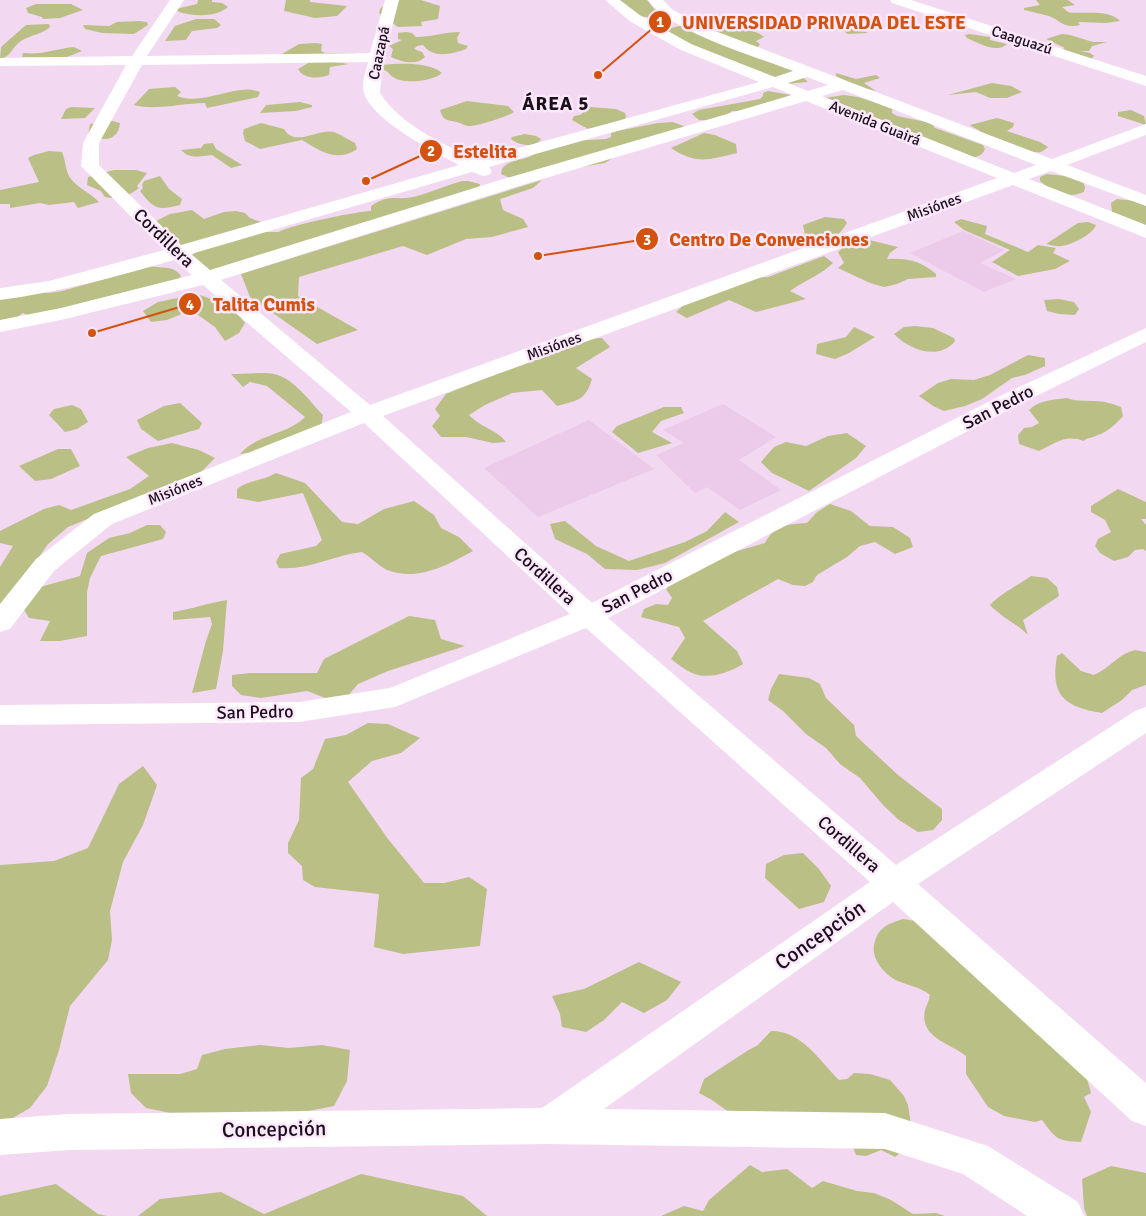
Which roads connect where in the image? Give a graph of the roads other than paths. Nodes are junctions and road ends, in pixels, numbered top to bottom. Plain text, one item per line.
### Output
1 (177, 0) edge
2 (392, 0) edge
3 (612, 0) edge
4 (654, 0) edge
5 (897, 0) edge
6 (376, 57) junction
7 (136, 60) junction
8 (0, 62) edge
9 (806, 72) junction
10 (1146, 81) edge
11 (775, 82) junction
12 (844, 86) junction
13 (810, 97) junction
14 (1146, 129) edge
15 (1051, 165) junction
16 (473, 166) junction
17 (1012, 179) junction
18 (506, 184) junction
19 (1146, 202) edge
20 (1146, 232) edge
21 (178, 253) junction
22 (206, 278) junction
23 (0, 294) edge
24 (0, 326) edge
25 (1146, 334) edge
26 (367, 414) junction
27 (589, 616) junction
28 (0, 623) edge
29 (0, 715) edge
30 (1146, 718) edge
31 (894, 883) junction
32 (1146, 1108) edge
33 (548, 1126) junction
34 (0, 1137) edge
35 (1063, 1216) edge

1 - 7 street, Cordillera
2 - 6 street, Caazapá
3 - 11 street, Avenida Guairá
4 - 9 street, Avenida Guairá
5 - 10 street, Caaguazú
6 - 7 street
6 - 16 street, Caazapá
7 - 8 street
7 - 21 street, Cordillera
9 - 11 street
9 - 12 street, Avenida Guairá
11 - 13 street, Avenida Guairá
11 - 16 street
12 - 13 street
12 - 15 street, Avenida Guairá
13 - 17 street, Avenida Guairá
13 - 18 street
14 - 15 street, Misiónes
15 - 17 street, Misiónes
15 - 19 street, Avenida Guairá
16 - 18 street, Caazapá
16 - 21 street
17 - 20 street, Avenida Guairá
17 - 26 street, Misiónes
18 - 22 street
21 - 22 street, Cordillera
21 - 23 street
22 - 24 street
22 - 26 street, Cordillera
25 - 27 street, San Pedro
26 - 27 street, Cordillera
26 - 28 street, Misiónes
27 - 29 street, San Pedro
27 - 31 street, Cordillera
30 - 31 street, Concepción
31 - 32 street, Cordillera
31 - 33 street, Concepción
33 - 34 street, Concepción
33 - 35 street, Concepción

